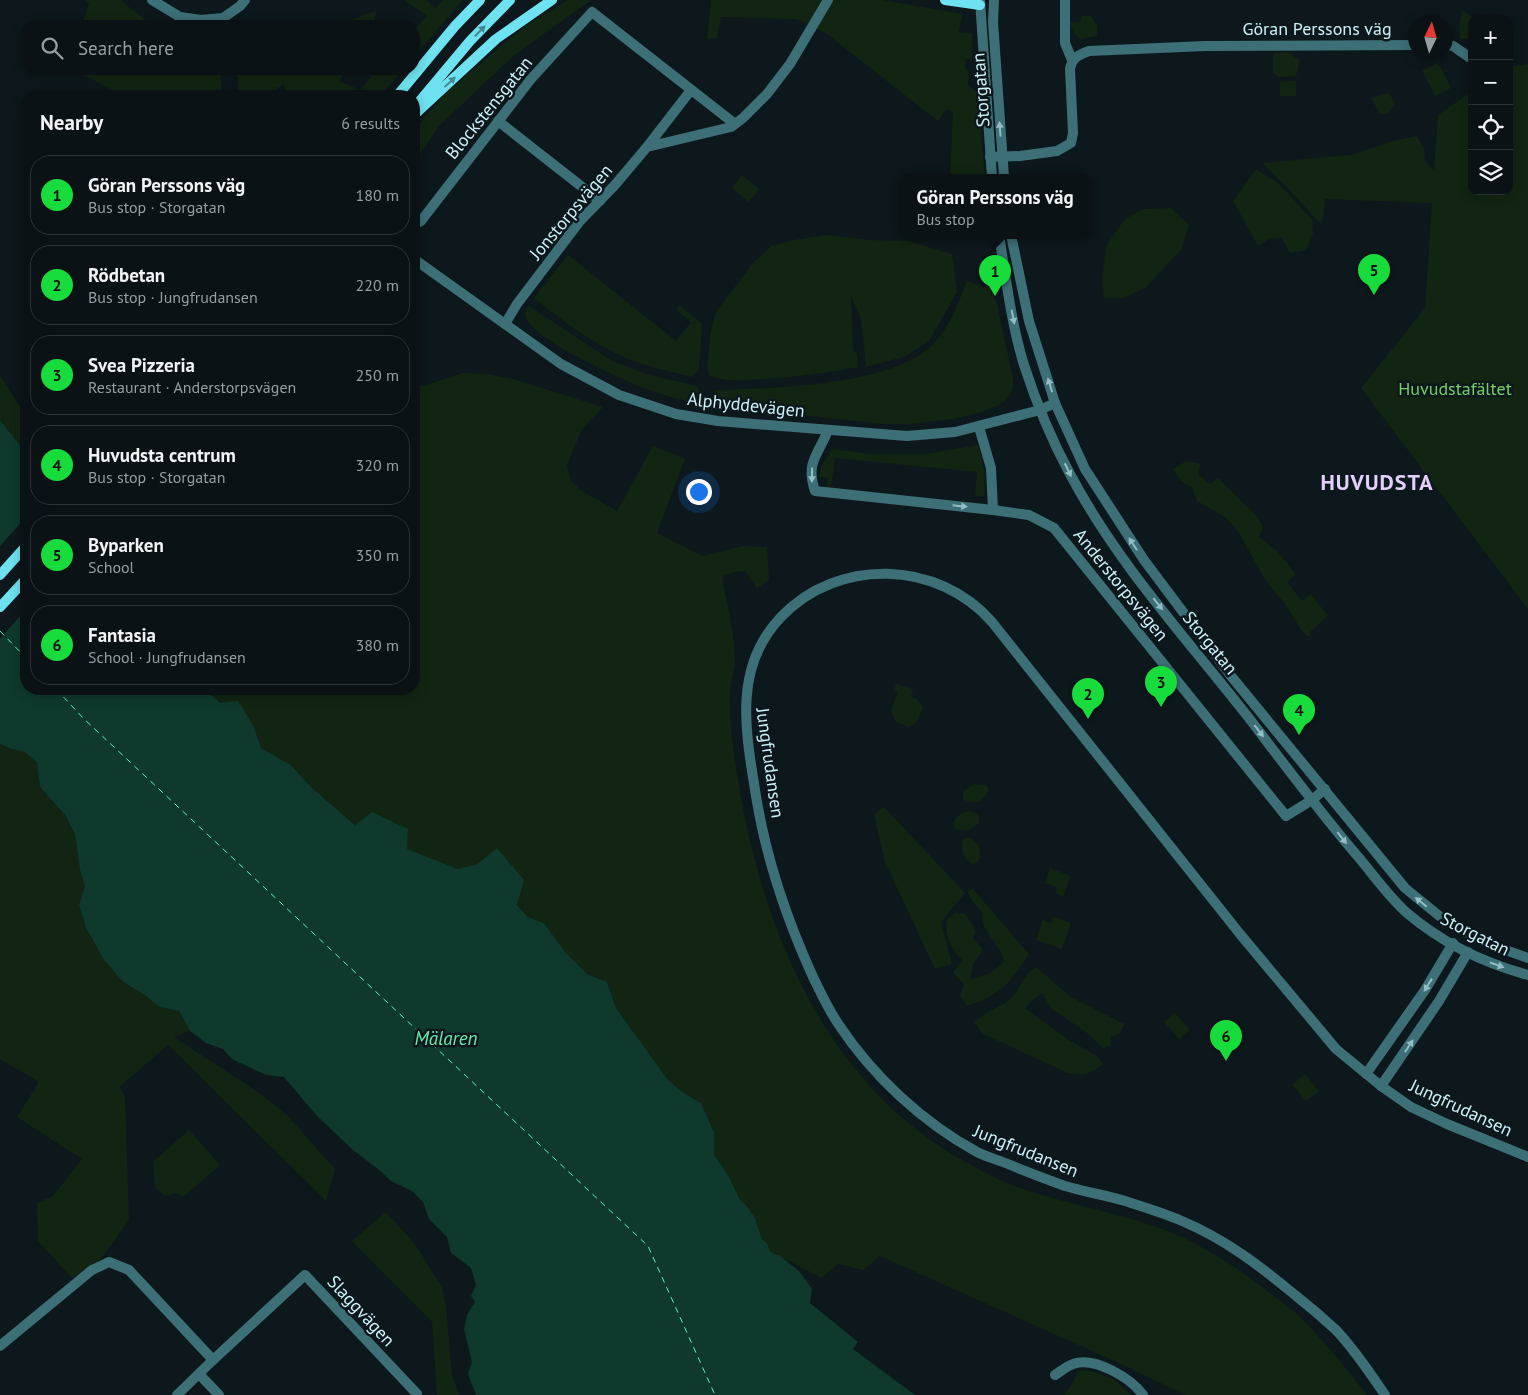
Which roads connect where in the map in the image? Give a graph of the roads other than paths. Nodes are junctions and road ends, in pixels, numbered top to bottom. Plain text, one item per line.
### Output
1 (152, 0) edge
2 (245, 0) edge
3 (480, 0) edge
4 (510, 0) edge
5 (552, 0) edge
6 (828, 0) edge
7 (945, 0) edge
8 (994, 0) edge
9 (1065, 0) edge
10 (980, 2) edge
11 (1408, 45) edge
12 (1453, 46) edge
13 (1468, 56) edge
14 (1072, 60) junction
15 (420, 68) edge
16 (414, 75) edge
17 (402, 90) edge
18 (691, 90) junction
19 (420, 101) edge
20 (420, 109) edge
21 (498, 121) junction
22 (735, 124) junction
23 (647, 147) junction
24 (990, 157) junction
25 (1002, 157) junction
26 (992, 174) edge
27 (1004, 174) edge
28 (600, 201) junction
29 (420, 222) edge
30 (1000, 239) edge
31 (1012, 239) edge
32 (420, 263) edge
33 (505, 324) junction
34 (1055, 403) junction
35 (1040, 410) junction
36 (979, 427) junction
37 (828, 430) junction
38 (993, 510) junction
39 (20, 553) edge
40 (0, 575) edge
41 (20, 586) edge
42 (0, 608) edge
43 (1325, 789) junction
44 (1312, 800) junction
45 (1461, 930) junction
46 (1476, 938) junction
47 (1453, 943) junction
48 (1468, 952) junction
49 (1528, 958) edge
50 (1528, 974) edge
51 (1366, 1074) junction
52 (1381, 1086) junction
53 (1528, 1157) edge
54 (0, 1346) edge
55 (213, 1360) junction
56 (199, 1374) junction
57 (1055, 1375) dead end
58 (417, 1394) dead end
59 (177, 1395) edge
60 (219, 1395) edge
61 (1143, 1395) edge
62 (1385, 1395) edge

1 - 2 street
3 - 15 main road
19 -> 4 main road
20 -> 5 main road
6 - 22 street
7 - 10 main road
25 -> 8 street, Storgatan
9 - 14 street
10 - 24 street, Storgatan
11 - 14 street, Göran Perssons väg
12 - 13 street
14 - 25 street
16 - 17 main road
18 - 21 street, Blockstensgatan
18 - 22 street
18 - 23 street, Jonstorpsvägen
21 - 28 street
21 - 29 street, Blockstensgatan
22 - 23 street
23 - 28 street, Jonstorpsvägen
24 - 25 street
24 - 26 street, Storgatan
25 - 27 street, Storgatan
28 - 33 street, Jonstorpsvägen
30 -> 35 street, Storgatan
34 -> 31 street, Storgatan
32 - 33 street, Alphyddevägen
33 - 37 street, Alphyddevägen
34 - 35 street, Alphyddevägen
43 -> 34 street, Storgatan
35 - 36 street, Alphyddevägen
35 -> 44 street, Storgatan
36 - 37 street, Alphyddevägen
36 - 38 street
37 -> 38 street, Anderstorpsvägen
38 - 44 street, Anderstorpsvägen
39 - 40 main road
41 - 42 main road
43 - 44 street, Anderstorpsvägen
45 -> 43 street, Storgatan
44 -> 47 street, Storgatan
45 - 46 street, Storgatan
45 - 47 street
46 - 48 street, Jungfrudansen
46 - 49 street, Storgatan
47 - 48 street, Storgatan
47 -> 51 street
48 -> 50 street, Storgatan
52 -> 48 street, Jungfrudansen
51 - 52 street, Jungfrudansen
51 - 62 street, Jungfrudansen
52 - 53 street, Jungfrudansen
54 - 55 street
55 - 56 street
55 - 58 street, Slaggvägen
56 - 59 street
56 - 60 street
57 - 61 street

